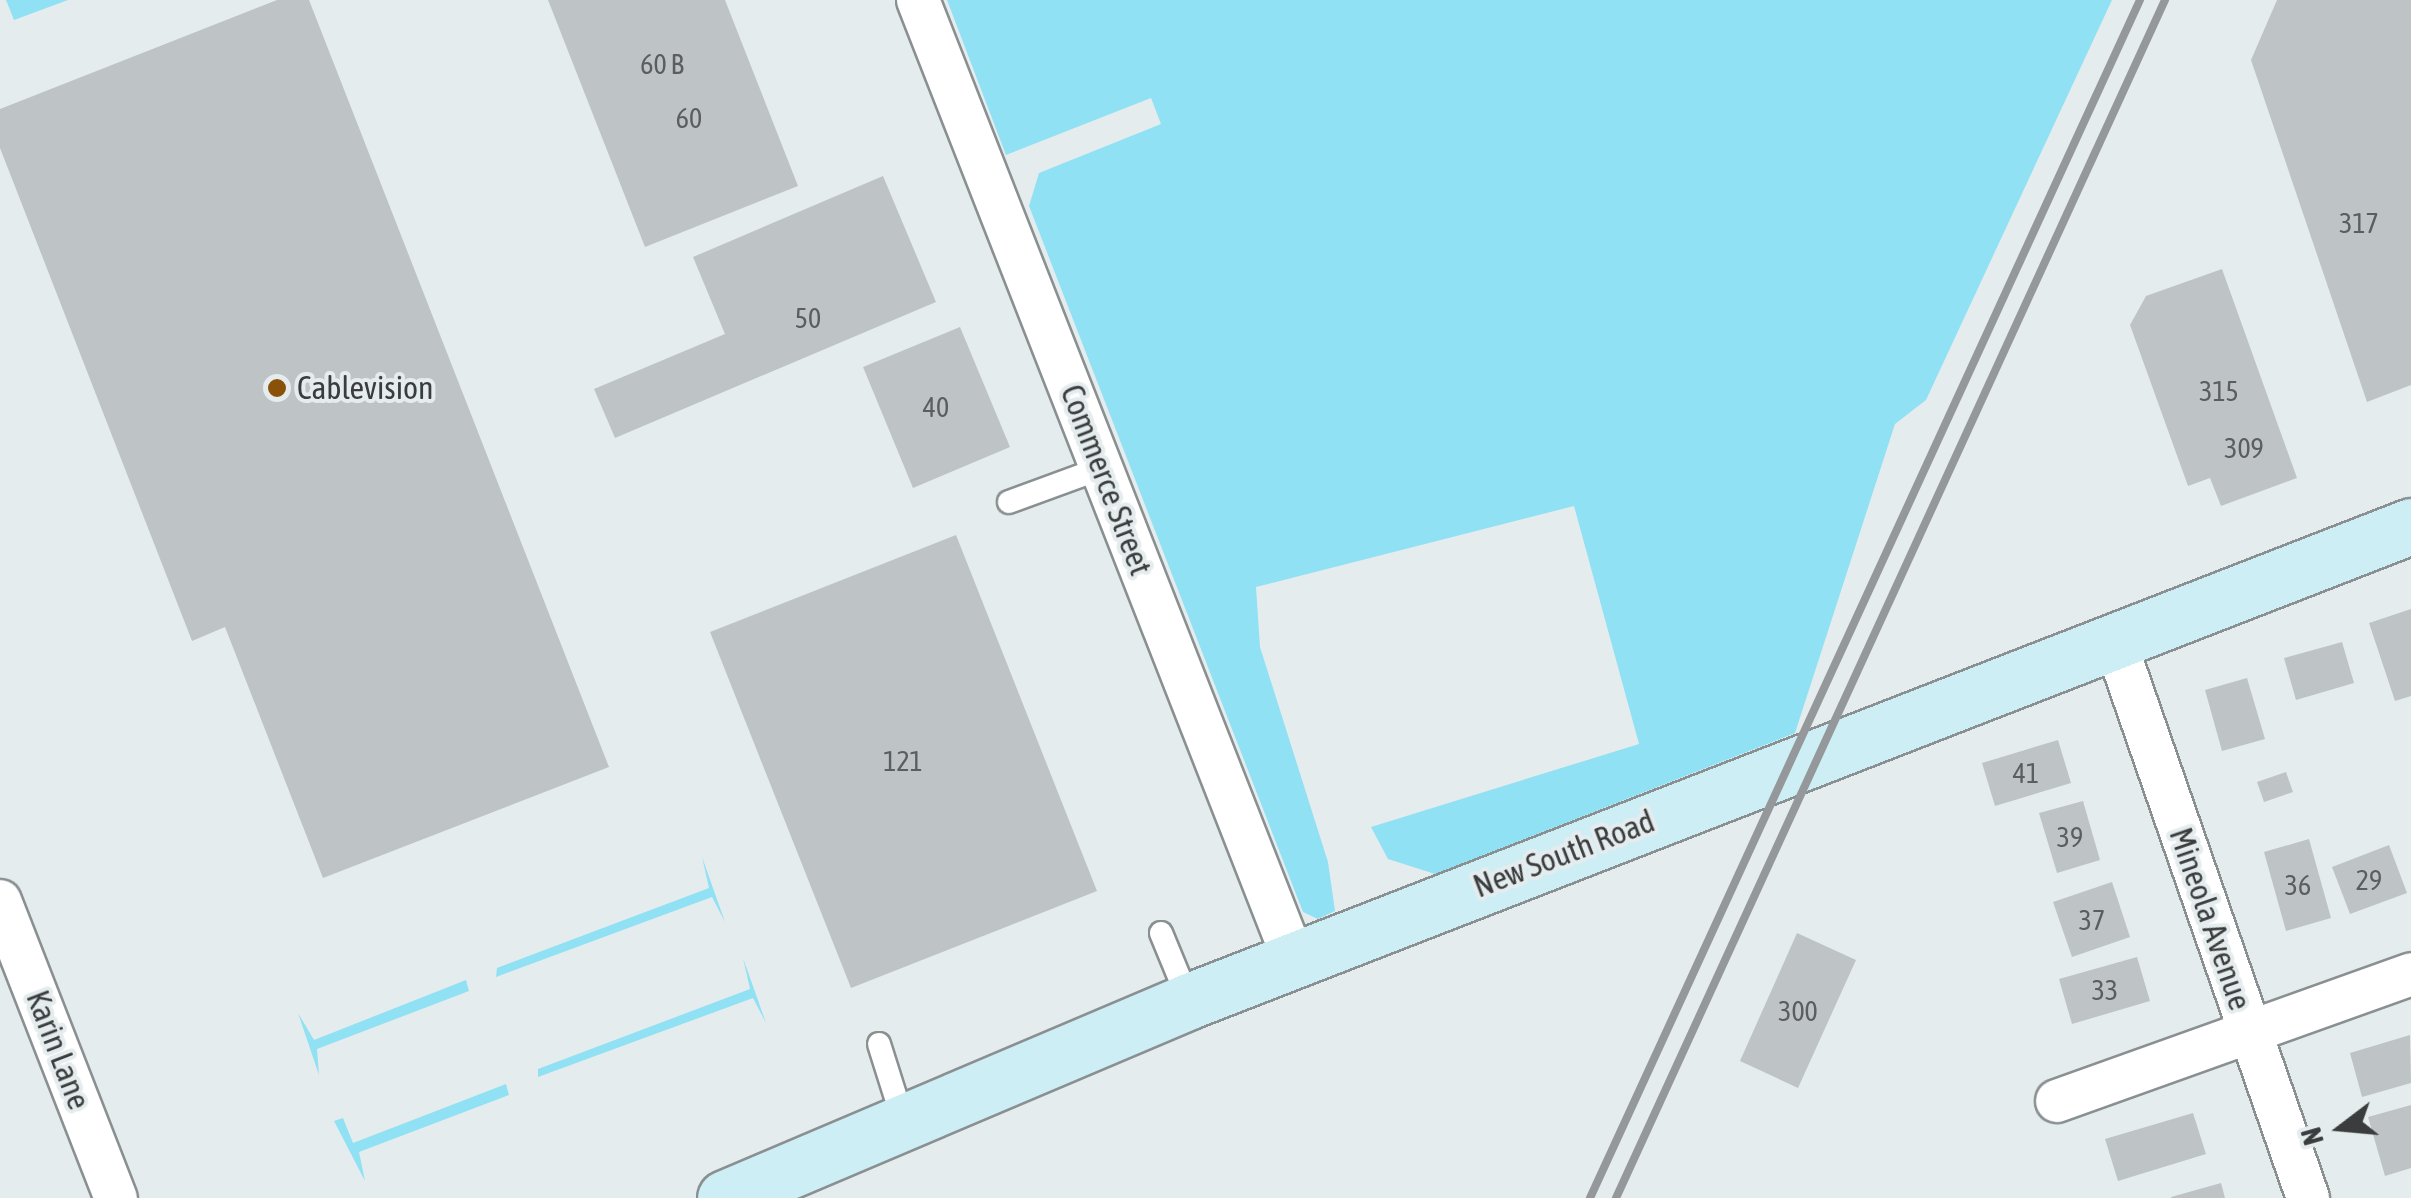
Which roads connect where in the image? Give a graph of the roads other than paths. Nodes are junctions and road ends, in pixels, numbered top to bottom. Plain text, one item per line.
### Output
1 (918, 0) edge
2 (1102, 468) junction
3 (1009, 502) dead end
4 (2411, 526) edge
5 (2114, 639) junction
6 (0, 901) edge
7 (1161, 932) dead end
8 (1294, 960) junction
9 (2411, 974) edge
10 (1189, 1001) junction
11 (2249, 1033) junction
12 (879, 1044) dead end
13 (2056, 1102) dead end
14 (903, 1120) junction
15 (116, 1198) edge
16 (724, 1198) edge
17 (2308, 1198) edge

1 - 2 street, Commerce Street
2 - 3 lane
2 - 8 street, Commerce Street
4 - 5 street, New South Road
5 - 8 street, New South Road
5 - 11 street, Mineola Avenue
6 - 15 street, Karin Lane
7 - 10 lane
8 - 10 street, New South Road
9 - 11 street
10 - 14 street, New South Road
11 - 13 street
11 - 17 street, Mineola Avenue
12 - 14 lane
14 - 16 street, New South Road

